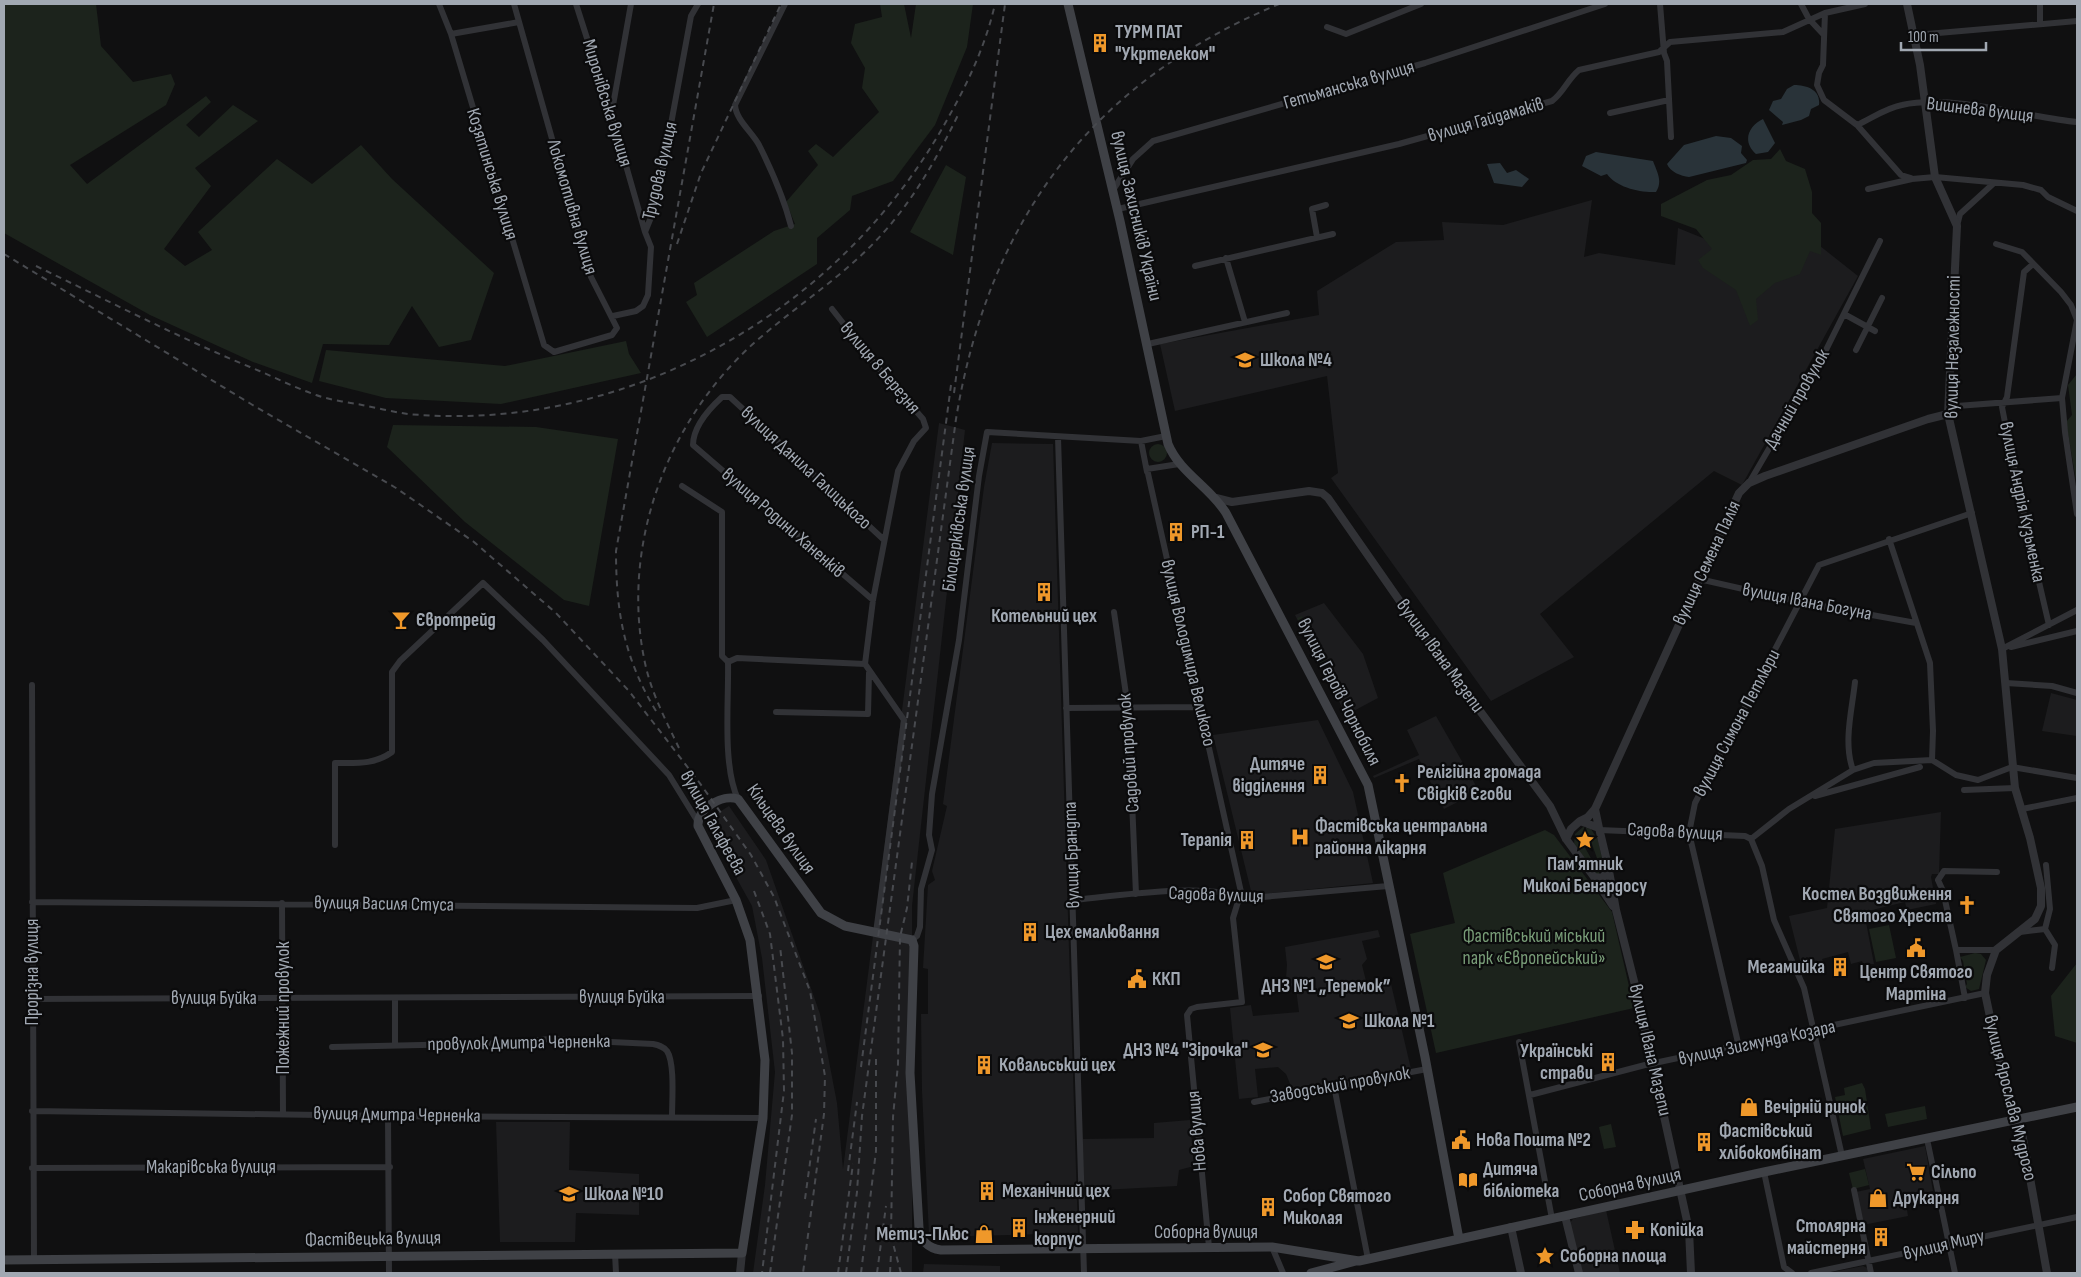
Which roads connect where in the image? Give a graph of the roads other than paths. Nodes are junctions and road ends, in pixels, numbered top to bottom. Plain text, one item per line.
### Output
1 (439, 4) edge
2 (514, 4) edge
3 (576, 4) edge
4 (631, 4) edge
5 (698, 4) edge
6 (785, 4) edge
7 (1068, 4) edge
8 (1421, 4) edge
9 (1605, 4) edge
10 (1660, 4) edge
11 (1801, 4) edge
12 (1865, 4) edge
13 (1907, 4) edge
14 (2040, 4) edge
15 (1825, 13) junction
16 (1809, 19) junction
17 (2077, 21) edge
18 (519, 22) junction
19 (2040, 24) junction
20 (1327, 27) dead end
21 (452, 34) junction
22 (1823, 34) junction
23 (1915, 35) junction
24 (1664, 48) junction
25 (1669, 100) junction
26 (1923, 102) junction
27 (612, 113) junction
28 (1610, 113) dead end
29 (2077, 122) edge
30 (1857, 125) junction
31 (1671, 137) dead end
32 (1935, 177) junction
33 (1912, 179) junction
34 (1994, 183) junction
35 (1868, 188) dead end
36 (1113, 190) junction
37 (1326, 205) dead end
38 (1118, 209) junction
39 (2077, 211) edge
40 (791, 226) dead end
41 (1956, 226) junction
42 (645, 232) junction
43 (1333, 234) dead end
44 (1317, 237) junction
45 (1880, 241) dead end
46 (1996, 244) dead end
47 (1226, 258) junction
48 (2033, 264) junction
49 (1194, 266) dead end
50 (1882, 298) dead end
51 (832, 309) dead end
52 (1287, 312) dead end
53 (1844, 314) junction
54 (613, 316) junction
55 (1245, 322) junction
56 (1872, 329) junction
57 (1148, 344) junction
58 (1856, 350) dead end
59 (2062, 398) junction
60 (2004, 403) junction
61 (1948, 414) junction
62 (1166, 436) junction
63 (1058, 437) junction
64 (1141, 441) junction
65 (693, 445) joint
66 (1179, 464) junction
67 (1147, 469) junction
68 (1748, 484) junction
69 (682, 486) dead end
70 (1216, 498) junction
71 (1972, 513) junction
72 (2077, 514) edge
73 (1888, 539) junction
74 (883, 540) junction
75 (1699, 579) junction
76 (872, 600) junction
77 (1800, 602) junction
78 (2077, 610) edge
79 (1114, 612) dead end
80 (1916, 623) junction
81 (2049, 625) junction
82 (2077, 631) edge
83 (2002, 649) junction
84 (728, 662) junction
85 (865, 664) junction
86 (870, 672) junction
87 (1855, 682) dead end
88 (2006, 683) junction
89 (32, 685) dead end
90 (2077, 693) edge
91 (1201, 707) junction
92 (1066, 708) junction
93 (1128, 708) junction
94 (776, 712) dead end
95 (1932, 760) junction
96 (1920, 767) dead end
97 (2012, 767) junction
98 (1853, 770) junction
99 (2077, 778) edge
100 (2015, 788) junction
101 (1964, 790) dead end
102 (1809, 798) junction
103 (2077, 798) edge
104 (738, 799) junction
105 (1595, 809) junction
106 (2022, 810) junction
107 (1556, 820) junction
108 (698, 822) junction
109 (1577, 822) junction
110 (1599, 829) junction
111 (1689, 833) junction
112 (1566, 839) junction
113 (1751, 839) junction
114 (334, 845) dead end
115 (2046, 865) dead end
116 (1609, 872) junction
117 (1997, 872) dead end
118 (1594, 877) junction
119 (1388, 886) junction
120 (1136, 894) junction
121 (1243, 898) junction
122 (736, 900) junction
123 (1073, 900) junction
124 (32, 902) junction
125 (282, 903) junction
126 (1616, 910) junction
127 (2045, 929) junction
128 (876, 933) junction
129 (2016, 933) junction
130 (912, 940) junction
131 (1956, 950) junction
132 (1996, 950) junction
133 (2052, 968) dead end
134 (1985, 994) junction
135 (759, 996) junction
136 (283, 998) junction
137 (395, 998) junction
138 (1965, 998) junction
139 (32, 999) junction
140 (1187, 1015) joint
141 (1815, 1030) junction
142 (1520, 1042) dead end
143 (395, 1045) junction
144 (332, 1046) dead end
145 (1739, 1047) junction
146 (1652, 1064) junction
147 (1427, 1069) junction
148 (1334, 1086) junction
149 (1530, 1095) junction
150 (1254, 1102) dead end
151 (2077, 1107) edge
152 (32, 1111) junction
153 (283, 1113) junction
154 (388, 1116) junction
155 (672, 1117) junction
156 (763, 1118) junction
157 (2018, 1120) junction
158 (1926, 1139) junction
159 (1842, 1156) junction
160 (390, 1167) junction
161 (32, 1168) junction
162 (1764, 1172) junction
163 (1680, 1190) junction
164 (1854, 1190) dead end
165 (1565, 1216) junction
166 (2077, 1217) edge
167 (1552, 1218) junction
168 (2039, 1224) junction
169 (1511, 1227) junction
170 (1460, 1239) junction
171 (1949, 1244) junction
172 (1272, 1247) junction
173 (1209, 1248) junction
174 (1082, 1249) junction
175 (615, 1253) junction
176 (742, 1253) junction
177 (388, 1255) junction
178 (4, 1260) edge
179 (34, 1260) junction
180 (1363, 1260) junction
181 (1868, 1261) junction
182 (389, 1273) edge
183 (616, 1273) edge
184 (740, 1273) edge
185 (1084, 1273) edge
186 (1284, 1273) edge
187 (1311, 1273) edge
188 (1521, 1273) edge
189 (1579, 1273) edge
190 (1691, 1273) edge
191 (1792, 1273) edge
192 (1811, 1273) edge
193 (1871, 1273) edge
194 (1955, 1273) edge
195 (2046, 1273) edge

1 - 21 street, Козятинська вулиця
2 - 18 street, Локомотивна вулиця
3 - 27 street, Миронівська вулиця
4 - 27 street
5 - 42 street, Трудова вулиця
6 - 40 street
7 - 36 main road, вулиця Захисників України
8 - 20 street
9 - 36 street, Гетьманська вулиця
10 - 24 street
11 - 16 street
12 - 15 street, вулиця Гайдамаків
13 - 23 street, вулиця Незалежності
14 - 19 street
15 - 16 street, вулиця Гайдамаків
15 - 22 street
16 - 22 street
16 - 24 street, вулиця Гайдамаків
17 - 19 street
18 - 21 street
18 - 54 street, Локомотивна вулиця
19 - 23 street
21 - 54 street, Козятинська вулиця
22 - 30 street
23 - 26 street, вулиця Незалежності
24 - 25 street
24 - 38 street, вулиця Гайдамаків
25 - 28 street
25 - 31 street
26 - 29 street, Вишнева вулиця
26 - 30 street, Вишнева вулиця
26 - 32 street, вулиця Незалежності
27 - 42 street, Миронівська вулиця
30 - 33 street
32 - 33 street
32 - 34 street
32 - 41 street, вулиця Незалежності
33 - 35 street
34 - 39 street
34 - 41 street
36 - 38 main road, вулиця Захисників України
37 - 44 street
38 - 57 main road, вулиця Захисників України
41 - 61 street, вулиця Незалежності
42 - 54 street, Трудова вулиця
43 - 44 street
44 - 47 street
45 - 53 street, Дачний провулок
46 - 48 street
47 - 49 street
47 - 55 street
48 - 59 street
48 - 60 street, вулиця Андрія Кузьменка
50 - 56 street, Дачний провулок
51 - 74 street, вулиця 8 Березня
52 - 55 street
53 - 56 street
53 - 68 street, Дачний провулок
55 - 57 street
56 - 58 street, Дачний провулок
57 - 62 main road, вулиця Захисників України
59 - 60 street, вулиця Семена Палія
59 - 72 street
60 - 61 street, вулиця Семена Палія
60 - 81 street, вулиця Андрія Кузьменка
61 - 68 street, вулиця Семена Палія
61 - 71 street, вулиця Незалежності
62 - 64 street, Білоцерківська вулиця
62 - 66 main road
63 - 64 street, Білоцерківська вулиця
63 - 92 street, вулиця Брандта
63 - 130 street, Білоцерківська вулиця
64 - 67 street, вулиця Володимира Великого
65 - 74 street, вулиця Данила Галицького
65 - 76 street, вулиця Родини Ханенків
66 - 67 street
66 - 70 main road
67 - 91 street, вулиця Володимира Великого
68 - 75 street, вулиця Семена Палія
69 - 84 street, Кільцева вулиця
70 - 107 street, вулиця Івана Мазепи
70 - 119 main road, вулиця Героїв Чорнобиля
71 - 73 street, вулиця Симона Петлюри
71 - 83 street, вулиця Незалежності
73 - 77 street, вулиця Симона Петлюри
73 - 80 street
74 - 76 street
75 - 77 street, вулиця Івана Богуна
75 - 105 street, вулиця Семена Палія
76 - 85 street
77 - 80 street, вулиця Івана Богуна
77 - 111 street, вулиця Симона Петлюри
78 - 81 street
79 - 93 street, Садовий провулок
80 - 95 street
81 - 83 street
82 - 83 street
83 - 88 street, вулиця Незалежності
84 - 85 street
84 - 104 street, Кільцева вулиця
85 - 86 street
86 - 94 street
86 - 128 street
87 - 98 street
88 - 90 street
88 - 97 street, вулиця Незалежності
89 - 124 street, Прорізна вулиця
91 - 93 street
91 - 121 street, вулиця Володимира Великого
92 - 93 street
92 - 123 street, вулиця Брандта
93 - 120 street, Садовий провулок
95 - 97 street
95 - 98 street
96 - 102 street
97 - 99 street
97 - 100 street, вулиця Незалежності
98 - 102 street
100 - 101 street
100 - 106 street, вулиця Незалежності
102 - 113 street
103 - 106 street
104 - 108 main road
104 - 128 main road, Кільцева вулиця
105 - 109 street, вулиця Семена Палія
105 - 110 street
106 - 129 street, вулиця Ярослава Мудрого
107 - 109 street
107 - 112 street, вулиця Івана Мазепи
108 - 114 street, вулиця Галафеєва
108 - 122 main road, вулиця Галафеєва
109 - 110 street
109 - 112 street
110 - 111 street, Садова вулиця
110 - 116 street, вулиця Івана Мазепи
111 - 113 street, Садова вулиця
111 - 145 street, вулиця Симона Петлюри
112 - 118 street, вулиця Івана Мазепи
113 - 141 street
115 - 127 street
116 - 118 street
116 - 126 street, вулиця Івана Мазепи
117 - 131 street
118 - 126 street, вулиця Івана Мазепи
119 - 121 street, Садова вулиця
119 - 147 main road, вулиця Героїв Чорнобиля
120 - 121 street, Садова вулиця
120 - 123 street, Садова вулиця
121 - 140 street, вулиця Володимира Великого
122 - 125 street, вулиця Василя Стуса
122 - 135 main road, вулиця Галафеєва
123 - 174 street, вулиця Брандта
124 - 125 street, вулиця Василя Стуса
124 - 139 street, Прорізна вулиця
125 - 136 street, Пожежний провулок
126 - 146 street, вулиця Івана Мазепи
127 - 129 street
127 - 133 street
128 - 130 main road, Кільцева вулиця
129 - 132 street, вулиця Ярослава Мудрого
130 - 174 main road, Соборна вулиця
131 - 132 street
131 - 138 street
132 - 134 street, вулиця Ярослава Мудрого
134 - 138 street, вулиця Зигмунда Козара
134 - 157 street, вулиця Ярослава Мудрого
135 - 137 street, вулиця Буйка
135 - 156 main road, вулиця Галафеєва
136 - 137 street, вулиця Буйка
136 - 139 street, вулиця Буйка
136 - 153 street, Пожежний провулок
137 - 143 street
138 - 141 street, вулиця Зигмунда Козара
139 - 152 street, Прорізна вулиця
140 - 173 street, Нова вулиця
141 - 145 street, вулиця Зигмунда Козара
141 - 159 street
142 - 149 street
143 - 144 street, провулок Дмитра Черненка
143 - 155 street, провулок Дмитра Черненка
145 - 146 street, вулиця Зигмунда Козара
146 - 149 street, вулиця Зигмунда Козара
146 - 163 street, вулиця Івана Мазепи
147 - 148 street, Заводський провулок
147 - 170 main road, вулиця Героїв Чорнобиля
148 - 150 street, Заводський провулок
148 - 180 street
149 - 167 street
151 - 157 main road, Соборна вулиця
152 - 153 street, вулиця Дмитра Черненка
152 - 161 street, Прорізна вулиця
153 - 154 street, вулиця Дмитра Черненка
154 - 155 street, вулиця Дмитра Черненка
154 - 160 street
155 - 156 street, вулиця Дмитра Черненка
156 - 176 main road, вулиця Галафеєва
157 - 158 main road, Соборна вулиця
157 - 168 street, вулиця Ярослава Мудрого
158 - 159 main road, Соборна вулиця
158 - 171 street
159 - 162 main road, Соборна вулиця
160 - 161 street, Макарівська вулиця
160 - 177 street
161 - 179 street, Прорізна вулиця
162 - 163 main road, Соборна вулиця
162 - 191 street
163 - 165 main road, Соборна вулиця
163 - 190 street, вулиця Івана Мазепи
164 - 181 street
165 - 167 main road, Соборна вулиця
165 - 189 street
166 - 168 street, вулиця Миру
167 - 169 main road, Соборна вулиця
168 - 171 street, вулиця Миру
168 - 195 street, вулиця Ярослава Мудрого
169 - 170 main road, Соборна вулиця
169 - 188 street
170 - 180 main road, Соборна вулиця
171 - 181 street, вулиця Миру
171 - 194 street
172 - 173 main road, Соборна вулиця
172 - 180 main road, Соборна вулиця
172 - 186 street
173 - 174 main road, Соборна вулиця
174 - 185 street, вулиця Брандта
175 - 176 main road, Фастівецька вулиця
175 - 177 main road, Фастівецька вулиця
175 - 183 street
176 - 184 street, вулиця Галафеєва
177 - 179 main road, Фастівецька вулиця
177 - 182 street
178 - 179 main road, Фастівецька вулиця
180 - 187 main road
181 - 192 street, вулиця Миру
181 - 193 street

